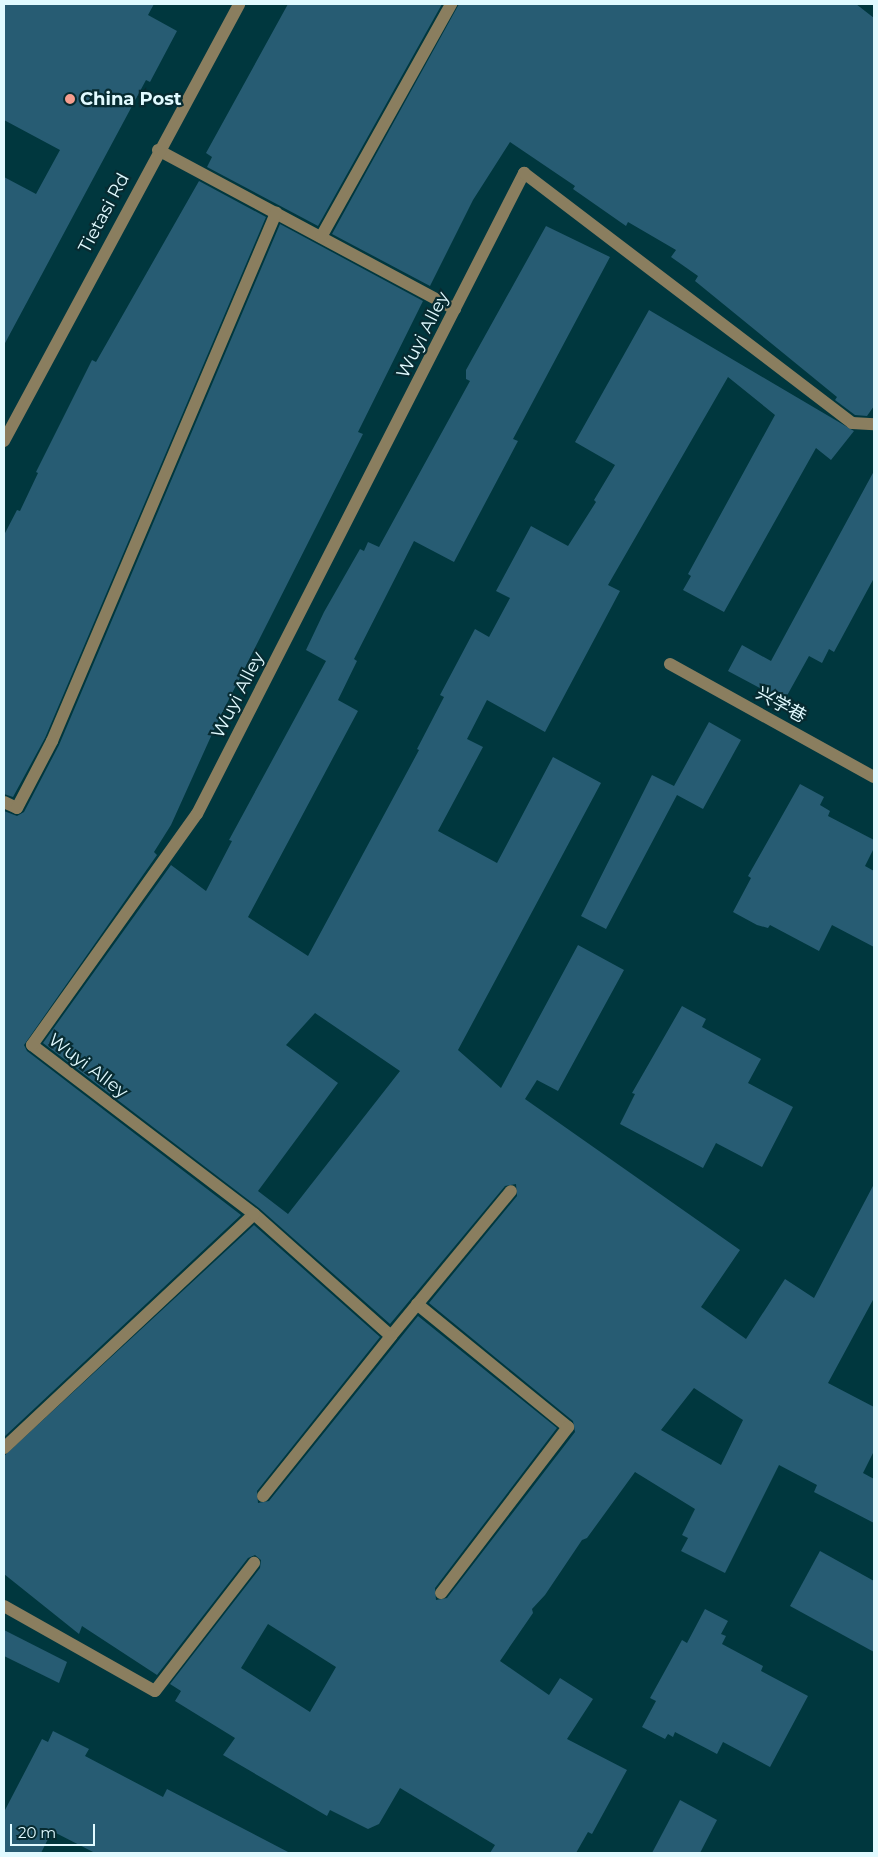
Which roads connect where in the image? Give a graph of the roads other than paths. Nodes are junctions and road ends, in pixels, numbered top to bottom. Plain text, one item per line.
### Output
1 (239, 4) edge
2 (451, 4) edge
3 (158, 150) junction
4 (276, 213) junction
5 (321, 237) junction
6 (455, 309) junction
7 (874, 424) edge
8 (4, 441) edge
9 (670, 664) dead end
10 (874, 777) edge
11 (4, 802) edge
12 (511, 1191) dead end
13 (254, 1214) junction
14 (417, 1304) junction
15 (391, 1336) junction
16 (4, 1448) edge
17 (263, 1496) dead end
18 (254, 1563) dead end
19 (441, 1593) dead end
20 (4, 1606) edge

1 - 3 street, Tietasi Rd
2 - 5 street
3 - 4 street
3 - 8 street, Tietasi Rd
4 - 5 street
4 - 11 street
5 - 6 street
6 - 7 street, Wuyi Alley
6 - 13 street, Wuyi Alley
9 - 10 street, 兴学巷
12 - 14 street
13 - 15 street
13 - 16 street
14 - 15 street
14 - 19 street
15 - 17 street
18 - 20 street

